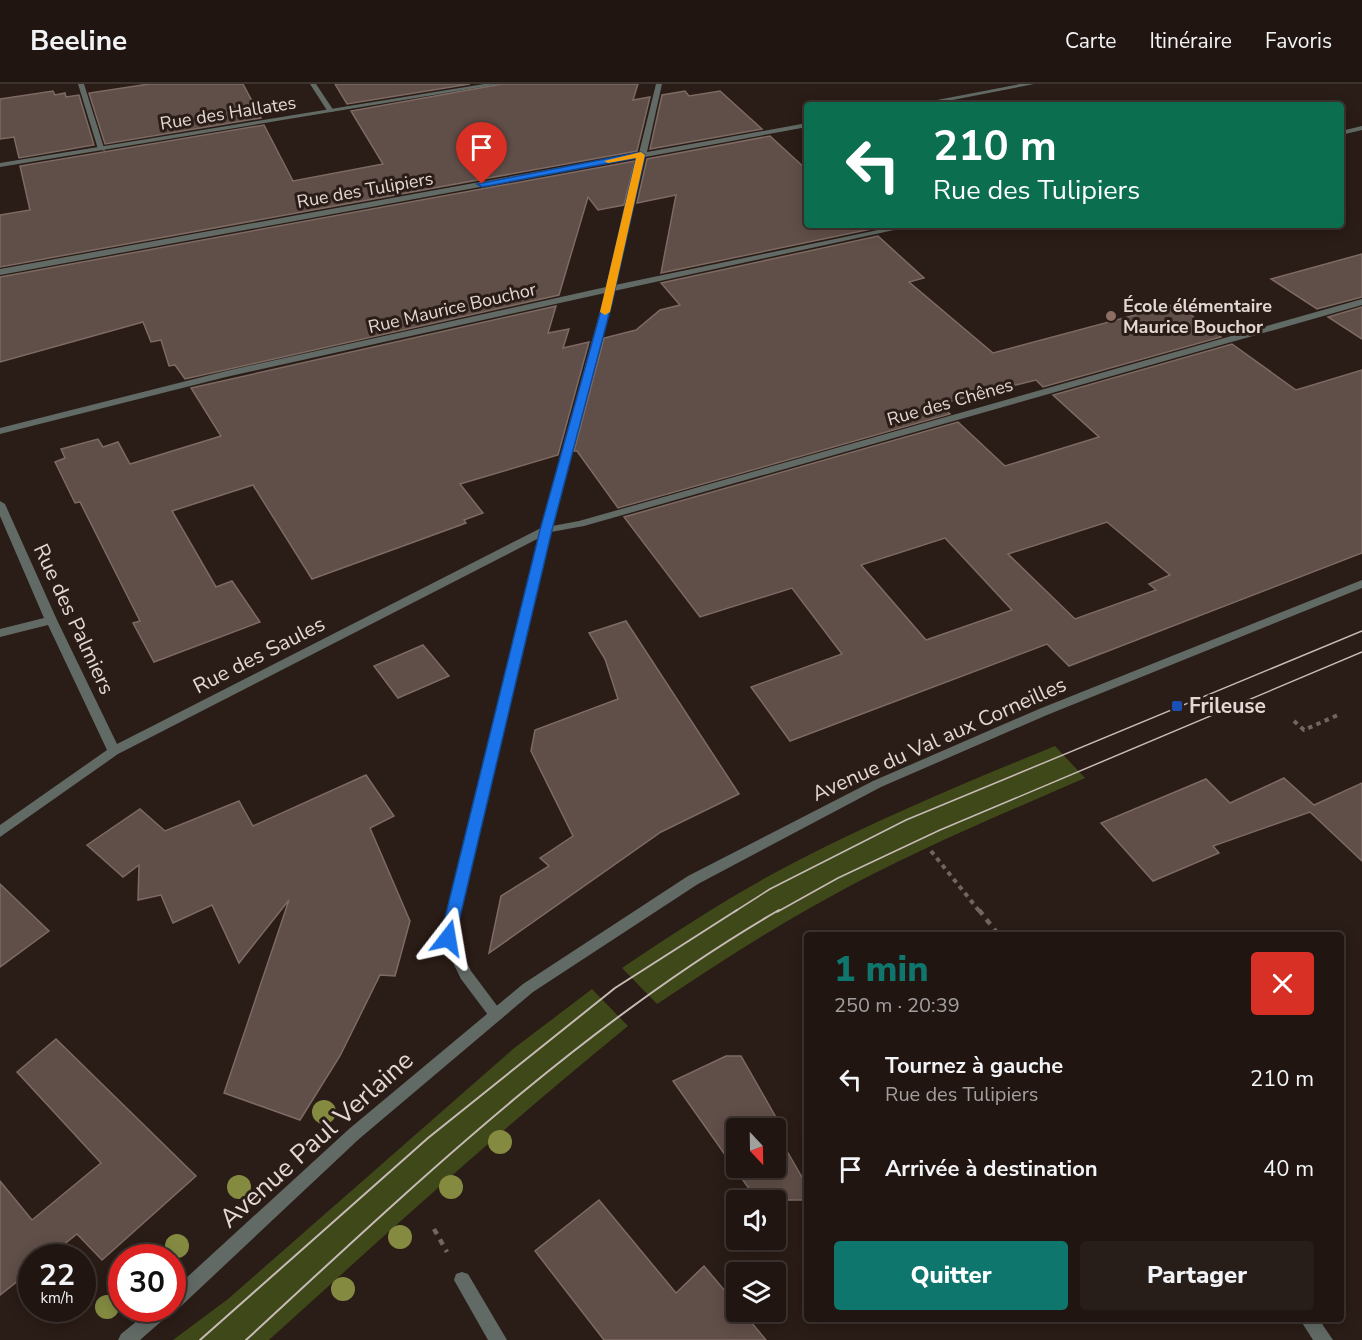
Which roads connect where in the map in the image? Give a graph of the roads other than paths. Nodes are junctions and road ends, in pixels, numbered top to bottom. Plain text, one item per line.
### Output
1 (81, 84) edge
2 (313, 84) edge
3 (497, 84) edge
4 (659, 84) edge
5 (1030, 84) edge
6 (931, 102) edge
7 (330, 111) junction
8 (804, 125) edge
9 (1362, 128) edge
10 (1344, 132) edge
11 (102, 149) junction
12 (641, 155) junction
13 (0, 165) edge
14 (899, 228) edge
15 (0, 272) edge
16 (610, 290) junction
17 (1362, 302) edge
18 (0, 431) edge
19 (0, 504) edge
20 (546, 530) junction
21 (1362, 584) edge
22 (51, 620) junction
23 (0, 633) edge
24 (114, 751) junction
25 (0, 832) edge
26 (496, 1015) junction
27 (462, 1280) dead end
28 (186, 1290) edge
29 (149, 1322) edge
30 (1310, 1322) edge
31 (127, 1340) edge
32 (498, 1340) edge
33 (1324, 1340) edge

1 - 11 street
2 - 7 street
3 - 7 street, Rue des Hallates
4 - 12 street
5 - 6 street
7 - 11 street, Rue des Hallates
8 - 12 street, Rue des Tulipiers
9 - 10 street
11 - 13 street, Rue des Hallates
12 - 15 street, Rue des Tulipiers
12 - 16 street
14 - 16 street, Rue Maurice Bouchor
16 - 18 street, Rue Maurice Bouchor
16 - 20 street
17 - 20 street, Rue des Chênes
19 - 22 street, Rue des Palmiers
20 - 24 street, Rue des Saules
20 - 26 street
21 - 26 street, Avenue du Val aux Corneilles
22 - 23 street
22 - 24 street, Rue des Palmiers
24 - 25 street, Rue des Saules
26 - 28 street, Avenue Paul Verlaine
27 - 32 street
29 - 31 street
30 - 33 street

